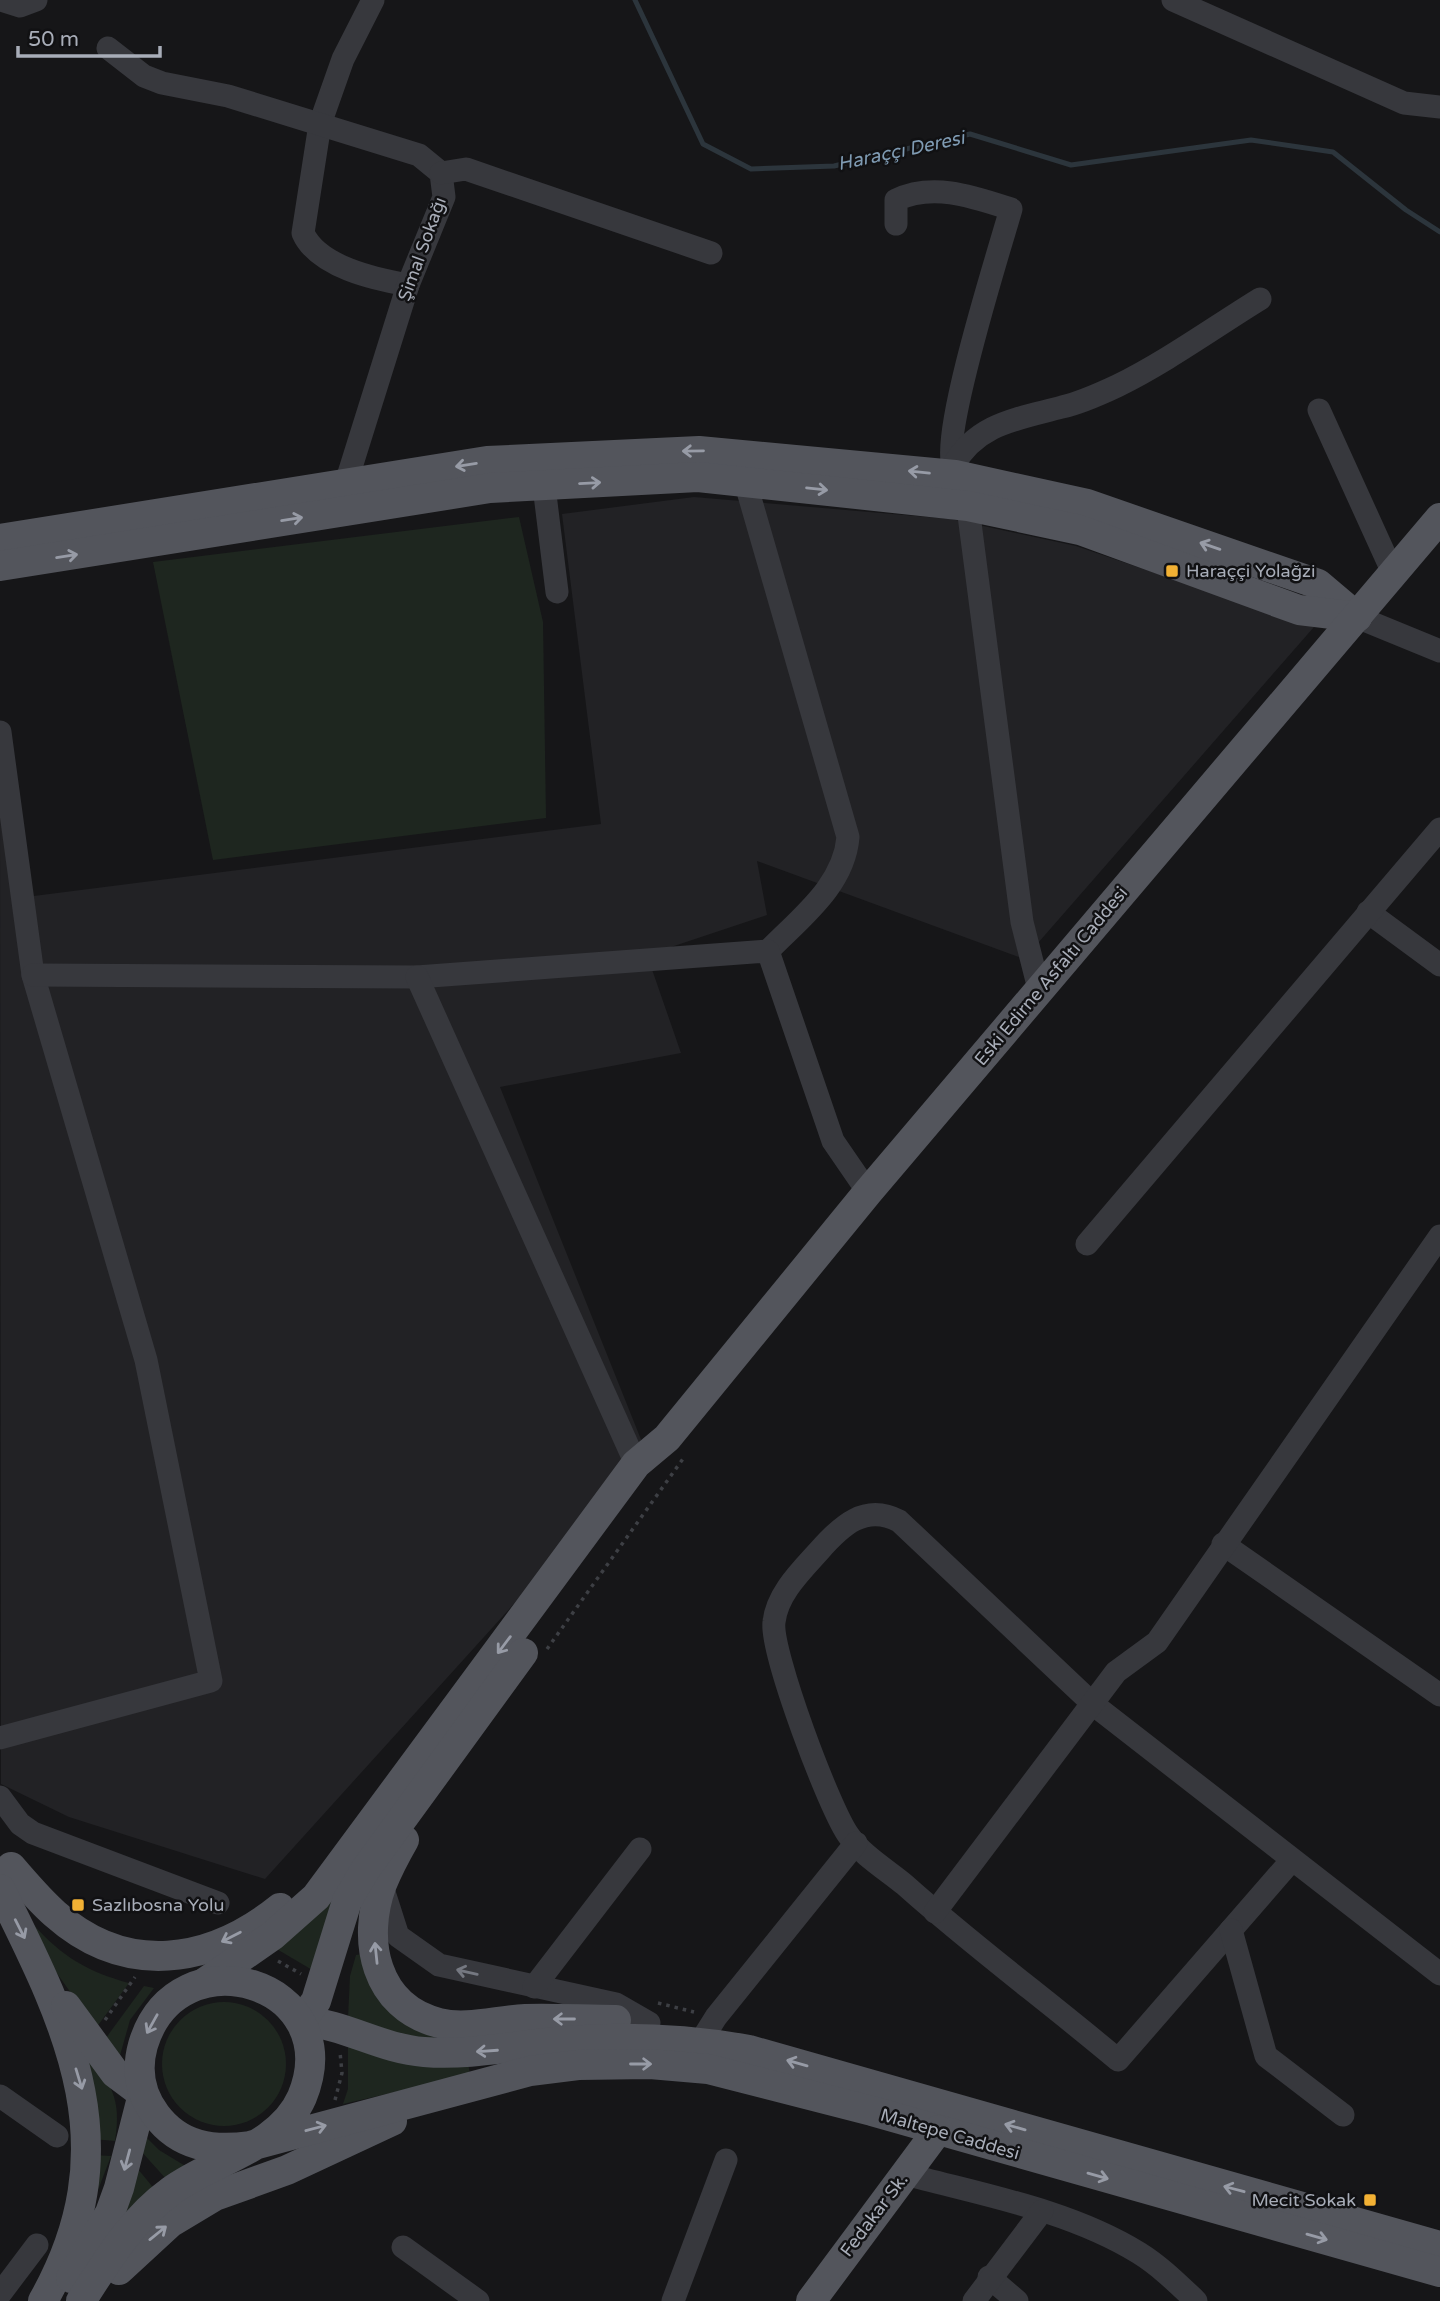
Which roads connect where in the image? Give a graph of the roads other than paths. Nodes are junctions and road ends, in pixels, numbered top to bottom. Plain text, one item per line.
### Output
1 (1, 0) edge
2 (36, 0) edge
3 (373, 0) edge
4 (1173, 0) edge
5 (108, 48) dead end
6 (1440, 107) edge
7 (320, 124) junction
8 (442, 173) junction
9 (896, 224) dead end
10 (711, 253) dead end
11 (408, 285) junction
12 (1259, 299) dead end
13 (1319, 410) dead end
14 (741, 468) junction
15 (542, 472) junction
16 (962, 483) junction
17 (348, 496) junction
18 (1440, 518) edge
19 (0, 539) edge
20 (0, 566) edge
21 (1394, 575) junction
22 (557, 592) dead end
23 (1357, 617) junction
24 (1440, 651) edge
25 (0, 733) edge
26 (1440, 829) edge
27 (1368, 912) junction
28 (768, 951) junction
29 (1440, 965) edge
30 (33, 975) junction
31 (417, 977) junction
32 (1039, 989) junction
33 (868, 1192) junction
34 (1440, 1237) edge
35 (1087, 1244) dead end
36 (667, 1438) junction
37 (636, 1464) junction
38 (1223, 1544) junction
39 (1440, 1695) edge
40 (1094, 1705) junction
41 (0, 1738) edge
42 (433, 1757) junction
43 (0, 1797) edge
44 (856, 1843) junction
45 (640, 1849) dead end
46 (1292, 1861) junction
47 (4, 1868) edge
48 (382, 1886) junction
49 (218, 1903) dead end
50 (935, 1912) junction
51 (1231, 1930) junction
52 (40, 1969) junction
53 (1440, 1974) edge
54 (204, 1983) junction
55 (534, 1987) junction
56 (301, 2021) junction
57 (649, 2023) junction
58 (701, 2041) junction
59 (453, 2090) junction
60 (143, 2094) junction
61 (0, 2096) edge
62 (1343, 2115) dead end
63 (938, 2130) junction
64 (57, 2136) dead end
65 (250, 2146) junction
66 (726, 2160) dead end
67 (905, 2174) junction
68 (1042, 2211) junction
69 (1433, 2243) edge
70 (37, 2245) dead end
71 (403, 2247) dead end
72 (1440, 2272) edge
73 (989, 2277) junction
74 (0, 2294) edge
75 (43, 2301) edge
76 (54, 2301) edge
77 (81, 2301) edge
78 (96, 2301) edge
79 (478, 2301) edge
80 (673, 2301) edge
81 (811, 2301) edge
82 (974, 2301) edge
83 (1017, 2301) edge
84 (1196, 2301) edge

1 - 2 street
3 - 7 street
4 - 6 street
5 - 7 street, Şimal Sokağı
7 - 8 street, Şimal Sokağı
7 - 11 street
8 - 10 street
8 - 11 street, Şimal Sokağı
9 - 16 street
11 - 17 street, Şimal Sokağı
12 - 16 street
13 - 21 street
14 - 15 main road
14 - 16 main road
14 - 28 street
15 - 17 main road
15 - 22 street
16 - 23 main road
16 - 32 street
17 - 19 main road
20 -> 17 main road
18 - 21 main road, Eski Edirne Asfaltı Caddesi
21 - 23 main road, Eski Edirne Asfaltı Caddesi
23 - 24 street
23 - 32 main road, Eski Edirne Asfaltı Caddesi
25 - 30 street
26 - 27 street
27 - 29 street
27 - 35 street
28 - 31 street
28 - 33 street
30 - 31 street
30 - 41 street
31 - 37 street
32 - 33 main road, Eski Edirne Asfaltı Caddesi
33 - 36 main road, Eski Edirne Asfaltı Caddesi
34 - 38 street
36 - 37 main road
36 - 42 main road
37 -> 42 main road
38 - 39 street
38 - 40 street
40 - 44 street
40 - 46 street
40 - 50 street
42 -> 47 main road
42 - 48 main road
42 - 54 main road
42 - 56 main road
43 - 49 street
44 - 50 street
44 - 58 street
45 - 55 street
46 - 51 street
46 - 53 street
47 -> 52 main road
47 - 54 main road
55 -> 48 street
57 -> 48 main road
50 - 51 street
51 - 62 street
52 - 60 main road
52 -> 75 main road
54 - 56 main road
54 -> 60 main road
55 - 57 street
58 -> 56 main road
56 - 65 main road
57 - 58 main road
69 -> 58 main road, Maltepe Caddesi
59 -> 63 main road, Maltepe Caddesi
65 -> 59 main road, Maltepe Caddesi
78 -> 59 main road
60 - 65 main road
60 -> 76 main road
61 - 64 street
63 - 67 main road, Fedakar Sk.
63 -> 72 main road, Maltepe Caddesi
65 - 77 main road
66 - 80 street
67 - 68 street
67 - 81 main road, Fedakar Sk.
68 - 73 street
68 - 84 street
70 - 74 street
71 - 79 street
73 - 82 street
73 - 83 street

